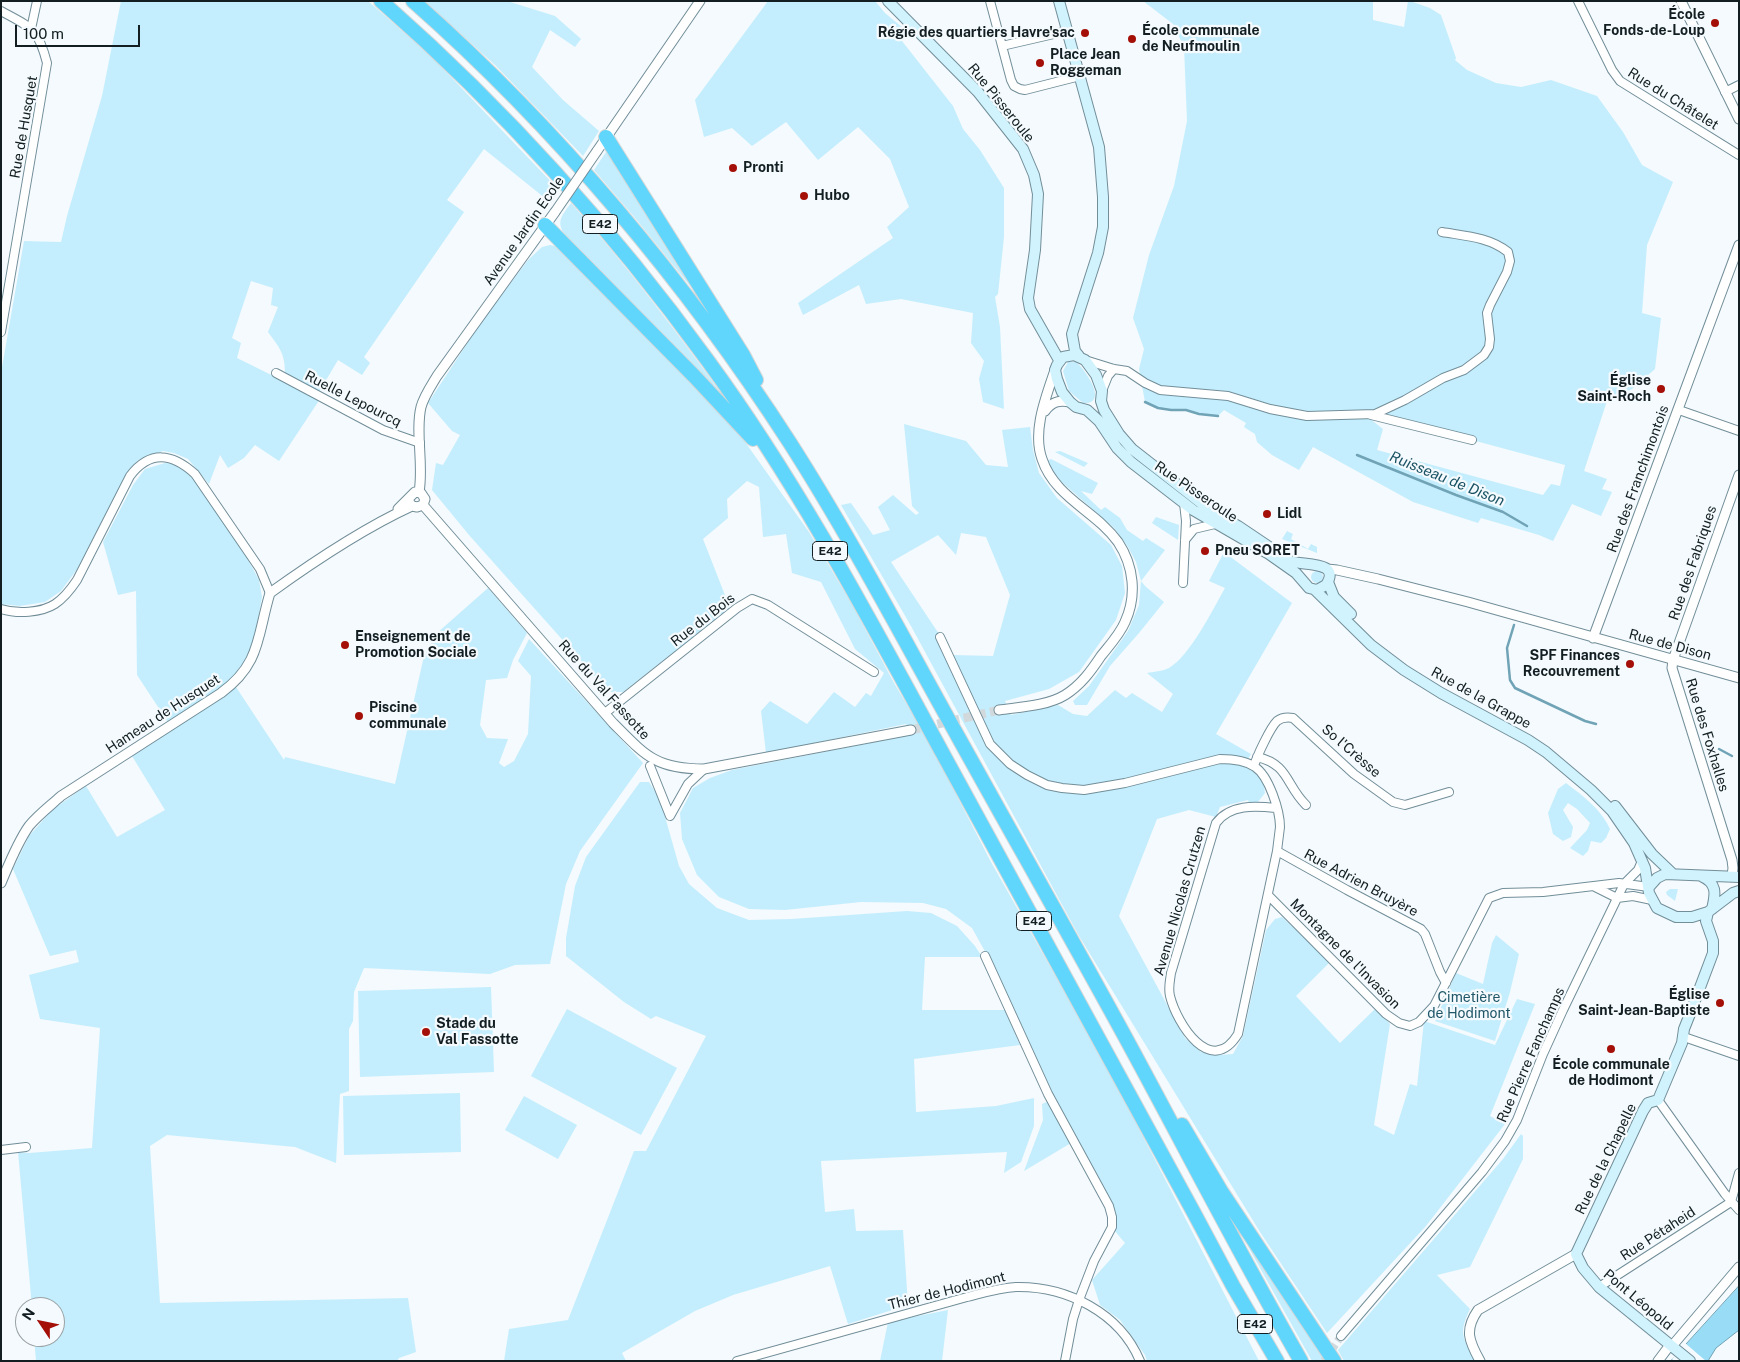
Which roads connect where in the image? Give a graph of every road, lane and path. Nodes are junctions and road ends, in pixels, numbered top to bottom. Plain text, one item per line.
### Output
1 (37, 1) edge
2 (381, 1) edge
3 (413, 1) edge
4 (700, 1) edge
5 (888, 1) edge
6 (990, 1) edge
7 (1059, 1) edge
8 (1578, 1) edge
9 (1681, 1) edge
10 (1, 11) edge
11 (31, 28) junction
12 (1067, 31) junction
13 (1002, 46) junction
14 (1080, 76) junction
15 (1739, 85) edge
16 (1725, 92) junction
17 (1739, 119) edge
18 (606, 137) junction
19 (1739, 155) edge
20 (545, 225) junction
21 (1442, 232) dead end
22 (1739, 245) edge
23 (1, 332) edge
24 (1082, 358) junction
25 (1060, 360) junction
26 (1055, 370) junction
27 (1114, 370) junction
28 (276, 373) dead end
29 (1102, 396) junction
30 (1070, 402) junction
31 (1087, 410) junction
32 (1679, 410) junction
33 (1364, 414) junction
34 (1042, 415) junction
35 (1739, 431) edge
36 (1472, 440) dead end
37 (789, 442) junction
38 (420, 443) junction
39 (784, 476) junction
40 (1739, 476) edge
41 (419, 492) junction
42 (410, 503) junction
43 (1184, 503) junction
44 (422, 505) junction
45 (1215, 524) junction
46 (1185, 540) junction
47 (1313, 565) junction
48 (1327, 569) junction
49 (1304, 581) junction
50 (1328, 582) junction
51 (1183, 583) dead end
52 (1315, 590) junction
53 (270, 593) junction
54 (1, 609) edge
55 (940, 637) dead end
56 (1594, 638) junction
57 (1381, 652) junction
58 (1674, 660) junction
59 (874, 672) dead end
60 (1739, 678) edge
61 (999, 710) tunnel mouth
62 (605, 713) junction
63 (911, 730) tunnel mouth
64 (1257, 757) junction
65 (650, 766) dead end
66 (1254, 766) junction
67 (704, 769) junction
68 (1567, 770) junction
69 (1449, 792) dead end
70 (1306, 805) dead end
71 (1276, 808) junction
72 (1277, 851) junction
73 (1642, 861) junction
74 (1673, 874) junction
75 (1700, 875) junction
76 (1735, 877) edge
77 (1, 883) edge
78 (1624, 884) junction
79 (1594, 886) junction
80 (1649, 887) junction
81 (1739, 891) edge
82 (1268, 895) junction
83 (1617, 898) junction
84 (1652, 900) junction
85 (1710, 910) junction
86 (985, 956) dead end
87 (1446, 984) junction
88 (1684, 1037) junction
89 (1128, 1043) junction
90 (1739, 1056) edge
91 (1658, 1100) junction
92 (26, 1147) dead end
93 (1, 1150) edge
94 (1739, 1173) edge
95 (1731, 1202) junction
96 (1739, 1210) edge
97 (1576, 1254) junction
98 (1739, 1266) edge
99 (1233, 1286) junction
100 (1599, 1287) junction
101 (1079, 1300) junction
102 (1341, 1336) tunnel mouth
103 (1674, 1347) junction
104 (737, 1361) edge
105 (1065, 1361) edge
106 (1140, 1361) edge
107 (1266, 1361) edge
108 (1277, 1361) edge
109 (1301, 1361) edge
110 (1334, 1361) edge
111 (1480, 1361) edge
112 (1658, 1361) edge
113 (1690, 1361) edge

1 - 11 street
2 - 39 highway, E42
3 - 37 highway, E42
4 - 18 street, Avenue Jardin Ecole
5 - 25 main road, Rue Pisseroule
6 - 13 street
7 - 12 main road
8 - 19 street, Rue du Châtelet
9 - 16 street
10 - 11 street, Rue de Husquet
11 - 23 street, Rue de Husquet
12 - 13 street
12 - 14 main road
13 - 14 street
14 - 24 main road, Rue Pisseroule
15 - 16 street
16 - 17 street
18 - 20 street, Avenue Jardin Ecole, bridge
18 - 37 highway
20 - 38 street, Avenue Jardin Ecole
20 - 39 highway
21 - 33 street
22 - 32 street, Rue des Franchimontois
24 - 25 main road
24 - 27 street
24 - 29 main road, Rue Pisseroule
25 - 26 main road
26 - 30 main road
26 - 34 street
27 - 29 street
27 - 33 street
28 - 38 street, Ruelle Lepourcq
29 - 31 main road
29 - 47 main road, Rue Pisseroule
30 - 31 main road, Rue Pisseroule
30 - 34 street
31 - 43 main road, Rue Pisseroule
32 - 35 street
32 - 56 street, Rue des Franchimontois
33 - 36 street
34 - 61 street
37 - 89 highway, E42
38 - 41 street, Avenue Jardin Ecole
39 - 99 highway, E42
40 - 58 street, Rue des Fabriques
41 - 42 street
41 - 44 street
42 - 44 street
42 - 53 street
43 - 45 main road, Rue Pisseroule
43 - 46 street
44 - 62 street, Rue du Val Fassotte
45 - 46 street
45 - 49 main road, Rue Pisseroule
46 - 51 street
47 - 48 main road
47 - 49 main road
48 - 50 main road
48 - 56 street
49 - 52 main road
50 - 52 main road
50 - 57 main road, Rue de la Grappe
52 - 57 main road, Rue de la Grappe
53 - 54 street
53 - 77 street, Hameau de Husquet
55 - 66 street
56 - 58 street, Rue de Dison
57 - 68 main road, Rue de la Grappe
58 - 60 street, Rue de Dison
58 - 76 street, Rue des Foxhalles
59 - 62 street, Rue du Bois
62 - 67 street, Rue du Val Fassotte
63 - 67 street, Rue du Val Fassotte
64 - 66 street, So l'Crèsse
64 - 69 street, So l'Crèsse
64 - 70 street
65 - 67 street
66 - 71 street
68 - 73 main road, Rue de la Grappe
68 - 74 main road, Rue de la Grappe
71 - 72 street
71 - 82 street, Avenue Nicolas Crutzen
72 - 82 street
72 - 87 street, Rue Adrien Bruyère
73 - 78 street
73 - 80 main road, Rue de la Grappe
74 - 75 main road
74 - 80 main road
75 - 76 main road
75 - 85 main road
78 - 79 street, Montagne de l'Invasion
78 - 80 street, Montagne de l'Invasion
78 - 83 street, Rue Pierre Fanchamps
79 - 83 street
79 - 87 street, Montagne de l'Invasion
80 - 84 main road
81 - 85 main road
82 - 87 street, Montagne de l'Invasion
83 - 84 street
83 - 102 street, Rue Pierre Fanchamps
84 - 85 main road
85 - 88 main road, Rue de la Chapelle
86 - 101 street
88 - 90 street
88 - 91 main road, Rue de la Chapelle
89 - 109 highway, E42
89 - 110 highway
91 - 95 street
91 - 97 main road, Rue de la Chapelle
92 - 93 street
94 - 95 street
95 - 96 street
95 - 100 street, Rue Pétaheid
97 - 100 main road, Pont Léopold
97 - 111 street
98 - 103 street
99 - 107 highway
99 - 108 highway, E42
100 - 103 main road, Pont Léopold
101 - 104 street, Thier de Hodimont
101 - 105 street
101 - 106 street, Thier de Hodimont
103 - 112 street
103 - 113 main road, Pont Léopold

